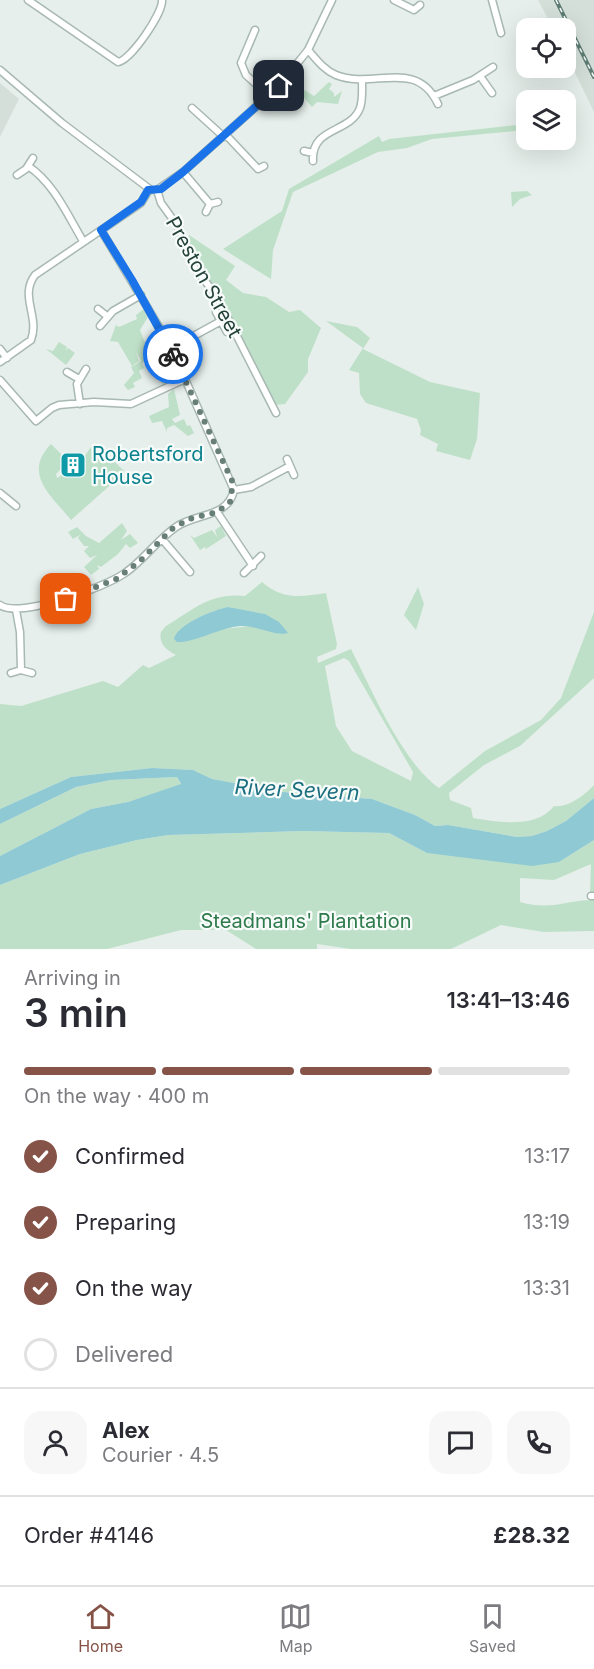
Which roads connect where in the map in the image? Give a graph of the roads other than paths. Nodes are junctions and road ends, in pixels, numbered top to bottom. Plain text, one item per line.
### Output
1 (28, 0) edge
2 (162, 0) edge
3 (332, 0) edge
4 (394, 0) edge
5 (492, 0) edge
6 (420, 5) dead end
7 (414, 10) junction
8 (415, 18) dead end
9 (501, 33) dead end
10 (255, 35) dead end
11 (308, 50) junction
12 (493, 67) dead end
13 (0, 70) edge
14 (480, 75) junction
15 (362, 80) junction
16 (492, 93) dead end
17 (269, 96) junction
18 (434, 96) junction
19 (438, 104) dead end
20 (192, 108) dead end
21 (225, 136) junction
22 (304, 152) dead end
23 (313, 153) junction
24 (33, 158) dead end
25 (314, 161) dead end
26 (28, 166) junction
27 (259, 169) dead end
28 (183, 172) junction
29 (17, 175) dead end
30 (148, 190) junction
31 (157, 190) junction
32 (218, 202) dead end
33 (210, 204) junction
34 (206, 212) dead end
35 (101, 230) junction
36 (83, 241) junction
37 (141, 295) junction
38 (98, 309) dead end
39 (216, 312) dead end
40 (107, 316) junction
41 (221, 321) junction
42 (100, 326) dead end
43 (227, 332) dead end
44 (0, 349) edge
45 (170, 349) junction
46 (3, 360) edge
47 (86, 369) dead end
48 (67, 372) dead end
49 (79, 379) junction
50 (185, 379) junction
51 (0, 380) edge
52 (80, 404) junction
53 (276, 413) dead end
54 (287, 459) dead end
55 (290, 466) junction
56 (294, 476) dead end
57 (234, 490) junction
58 (0, 493) edge
59 (16, 506) dead end
60 (217, 512) junction
61 (162, 539) junction
62 (261, 556) dead end
63 (253, 566) junction
64 (190, 572) dead end
65 (244, 573) dead end
66 (0, 605) edge
67 (16, 610) junction
68 (21, 670) junction
69 (11, 673) dead end
70 (32, 673) dead end

1 - 2 street
3 - 11 street
4 - 7 street
5 - 9 street
6 - 7 street
7 - 8 street
10 - 17 street
11 - 15 street
11 - 17 street
12 - 14 street
13 - 30 street
14 - 16 street
14 - 18 street
15 - 18 street
15 - 23 street
17 - 21 street
18 - 19 street
20 - 21 street
21 - 27 street
21 - 28 street
22 - 23 street
23 - 25 street
24 - 26 street
26 - 29 street
26 - 36 street
28 - 31 street
28 - 33 street
30 - 31 street
30 - 35 street
31 - 53 street, Preston Street
32 - 33 street
33 - 34 street
35 - 36 street
35 - 37 street
36 - 46 street
37 - 40 street
37 - 45 street
38 - 40 street
39 - 41 street
40 - 42 street
41 - 43 street
41 - 45 street
44 - 46 street
45 - 50 street
47 - 49 street
48 - 49 street
49 - 52 street
50 - 52 street
50 - 57 street
51 - 52 street
54 - 55 street
55 - 56 street
55 - 57 street
57 - 60 street
58 - 59 street
60 - 61 street
60 - 63 street
61 - 64 street
61 - 67 street
62 - 63 street
63 - 65 street
66 - 67 street
67 - 68 street
68 - 69 street
68 - 70 street

